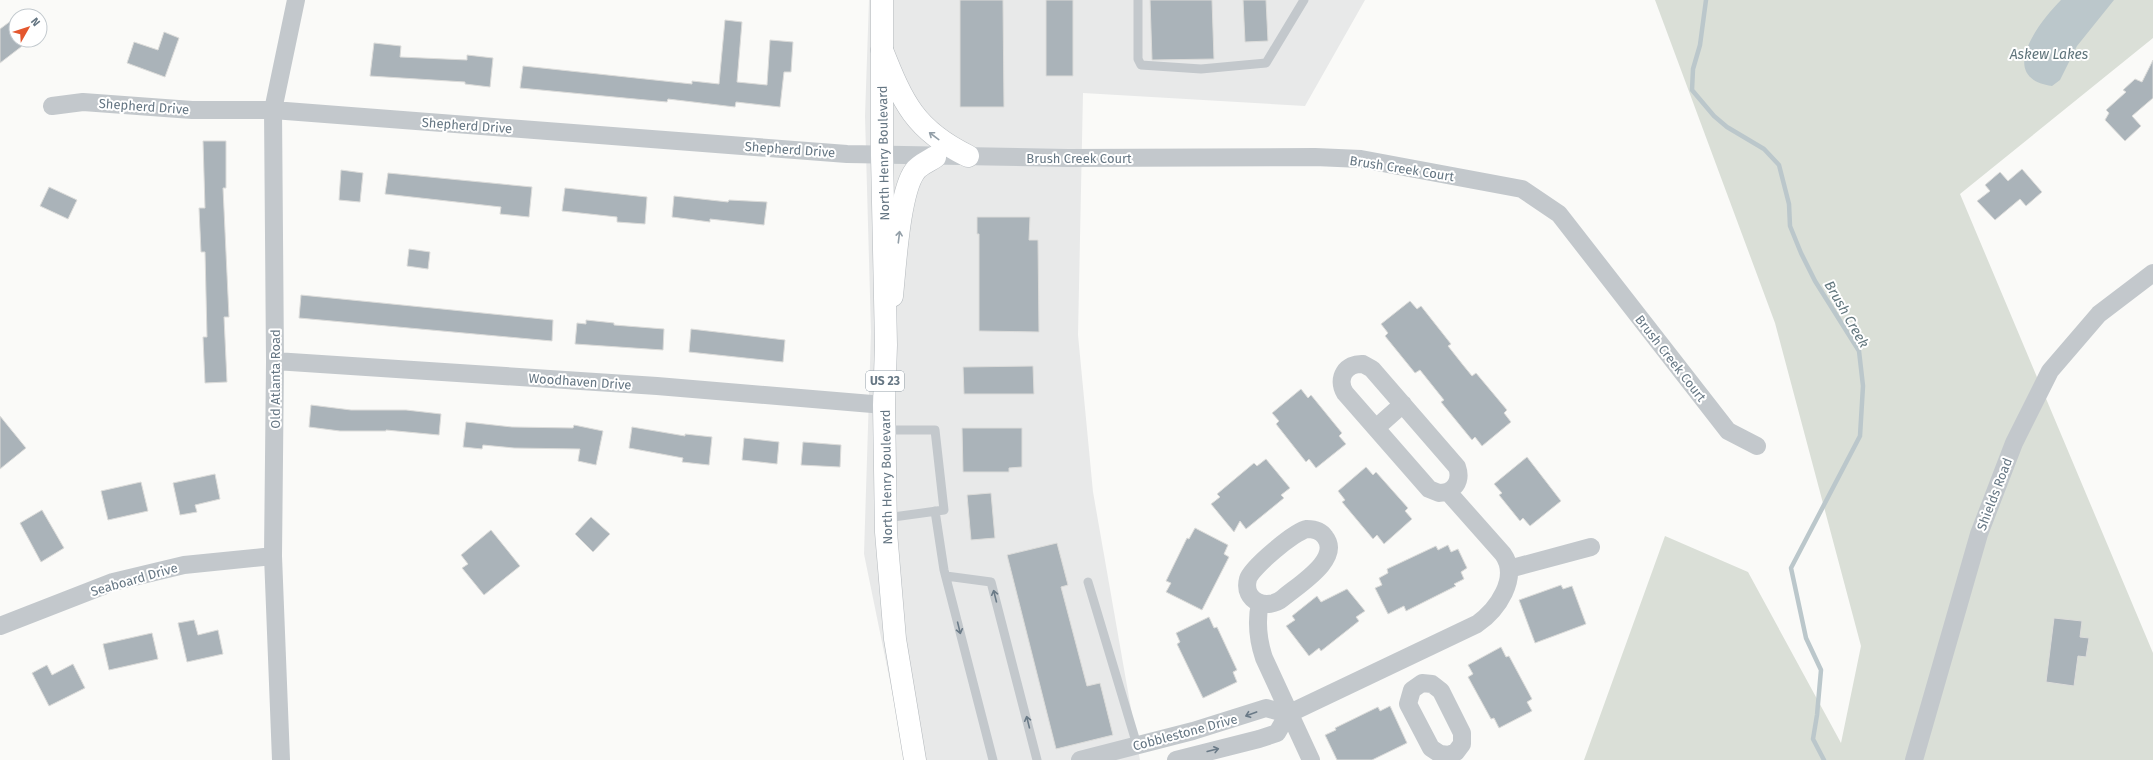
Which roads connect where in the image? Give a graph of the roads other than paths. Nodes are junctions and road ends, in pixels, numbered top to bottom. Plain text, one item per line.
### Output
1 (296, 0) edge
2 (882, 0) edge
3 (1138, 0) edge
4 (1304, 0) edge
5 (882, 49) junction
6 (52, 106) dead end
7 (272, 110) junction
8 (882, 155) junction
9 (935, 156) junction
10 (968, 156) junction
11 (2153, 273) edge
12 (886, 345) junction
13 (275, 361) junction
14 (1403, 404) junction
15 (884, 405) junction
16 (1376, 428) junction
17 (885, 430) junction
18 (1757, 446) dead end
19 (1448, 492) junction
20 (935, 511) junction
21 (886, 518) junction
22 (1591, 547) dead end
23 (273, 556) junction
24 (1509, 570) junction
25 (946, 576) junction
26 (1088, 582) dead end
27 (1260, 603) junction
28 (2, 620) edge
29 (1402, 660) junction
30 (1416, 685) dead end
31 (1288, 714) junction
32 (1137, 745) junction
33 (918, 756) edge
34 (281, 760) edge
35 (993, 760) edge
36 (1037, 760) edge
37 (1080, 760) edge
38 (1176, 760) edge
39 (1310, 760) edge
40 (1914, 760) edge

1 - 7 street, Old Atlanta Road
2 - 5 main road, North Henry Boulevard / US 23
3 - 4 lane
5 - 8 main road, North Henry Boulevard / US 23
10 -> 5 main road
6 - 7 street, Shepherd Drive
7 - 8 street, Shepherd Drive
7 - 13 street, Old Atlanta Road
8 - 9 street, Brush Creek Court
8 - 12 main road, North Henry Boulevard / US 23
9 - 10 street, Brush Creek Court
12 -> 9 main road
10 - 18 street, Brush Creek Court
11 - 40 street, Shields Road
12 - 15 main road, North Henry Boulevard / US 23
13 - 15 street, Woodhaven Drive
13 - 23 street, Old Atlanta Road
14 - 16 street
14 - 16 street
14 - 19 street
15 - 17 main road, North Henry Boulevard / US 23
16 - 19 street
17 - 20 lane
17 - 21 main road, North Henry Boulevard / US 23
19 - 24 street
20 - 21 lane
20 - 25 lane
21 - 33 main road, North Henry Boulevard / US 23
22 - 24 street
23 - 28 street, Seaboard Drive
23 - 34 street, Old Atlanta Road
24 - 29 street
25 -> 35 lane
36 -> 25 lane
26 - 32 lane
27 - 27 street
27 - 31 street
29 - 30 street
29 - 31 street
31 -> 32 street, Cobblestone Drive
38 -> 31 street, Cobblestone Drive
31 - 39 street
32 - 37 street, Cobblestone Drive

